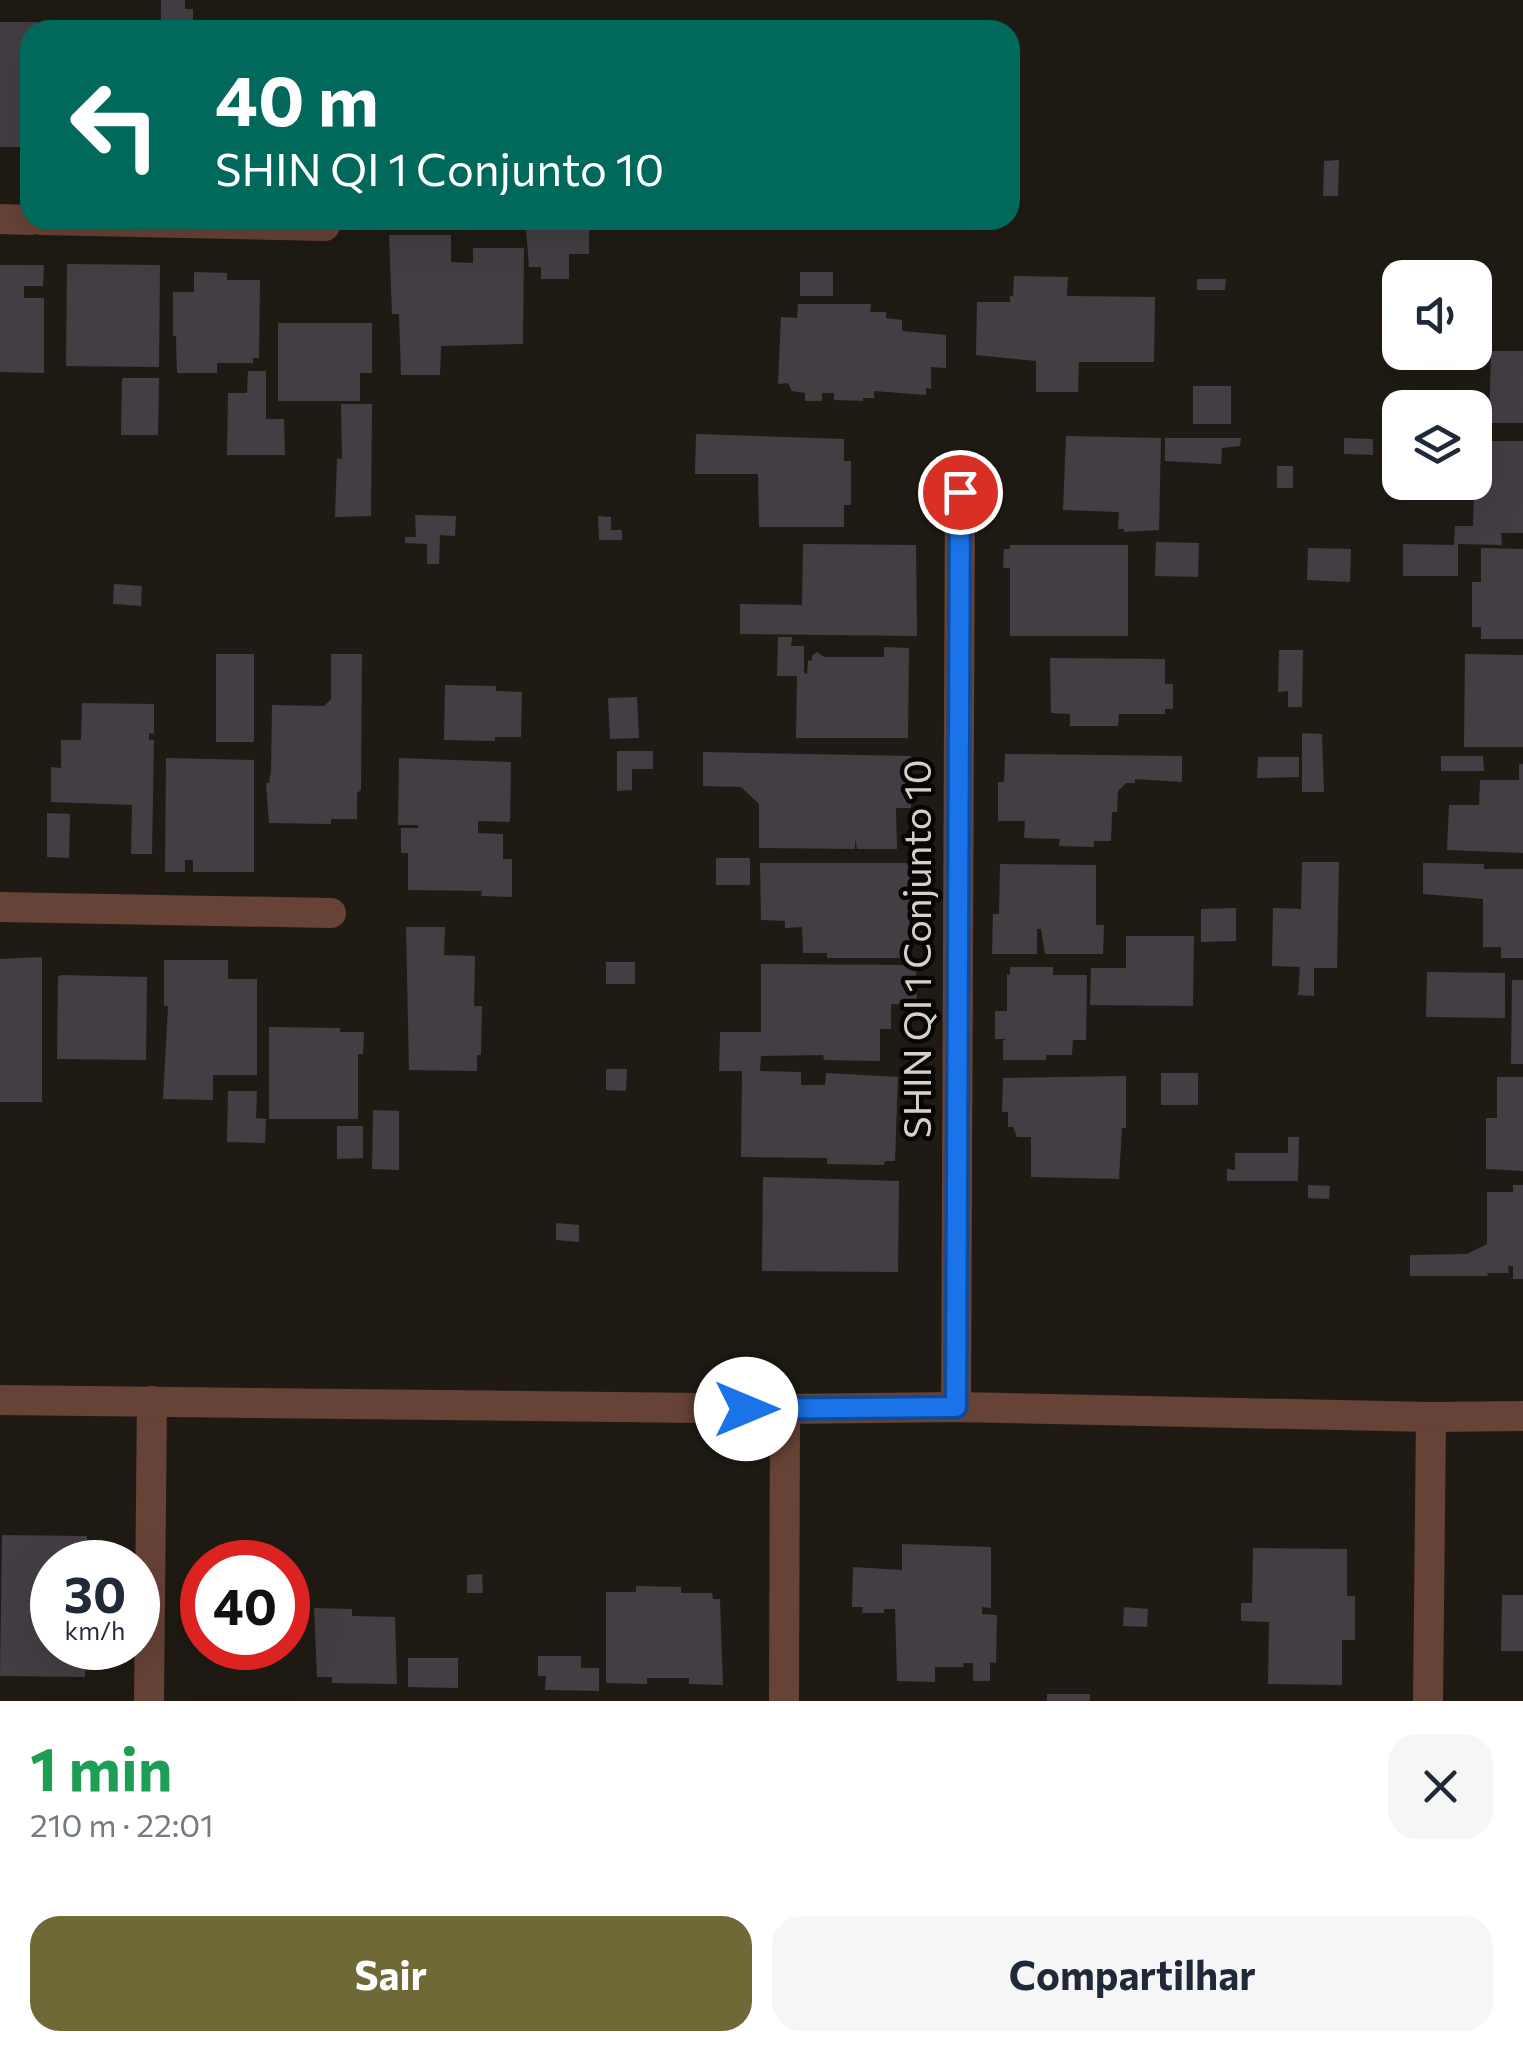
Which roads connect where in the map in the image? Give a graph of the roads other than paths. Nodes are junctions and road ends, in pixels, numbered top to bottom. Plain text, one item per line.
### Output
1 (960, 492) dead end
2 (0, 908) edge
3 (330, 913) dead end
4 (0, 1400) edge
5 (152, 1401) junction
6 (956, 1407) junction
7 (785, 1409) junction
8 (1523, 1416) edge
9 (1432, 1417) junction
10 (149, 1701) edge
11 (784, 1701) edge
12 (1428, 1701) edge

1 - 6 street, SHIN QI 1 Conjunto 10
2 - 3 street
4 - 5 street
5 - 7 street
5 - 10 street
6 - 7 street
6 - 9 street
7 - 11 street
8 - 9 street
9 - 12 street

